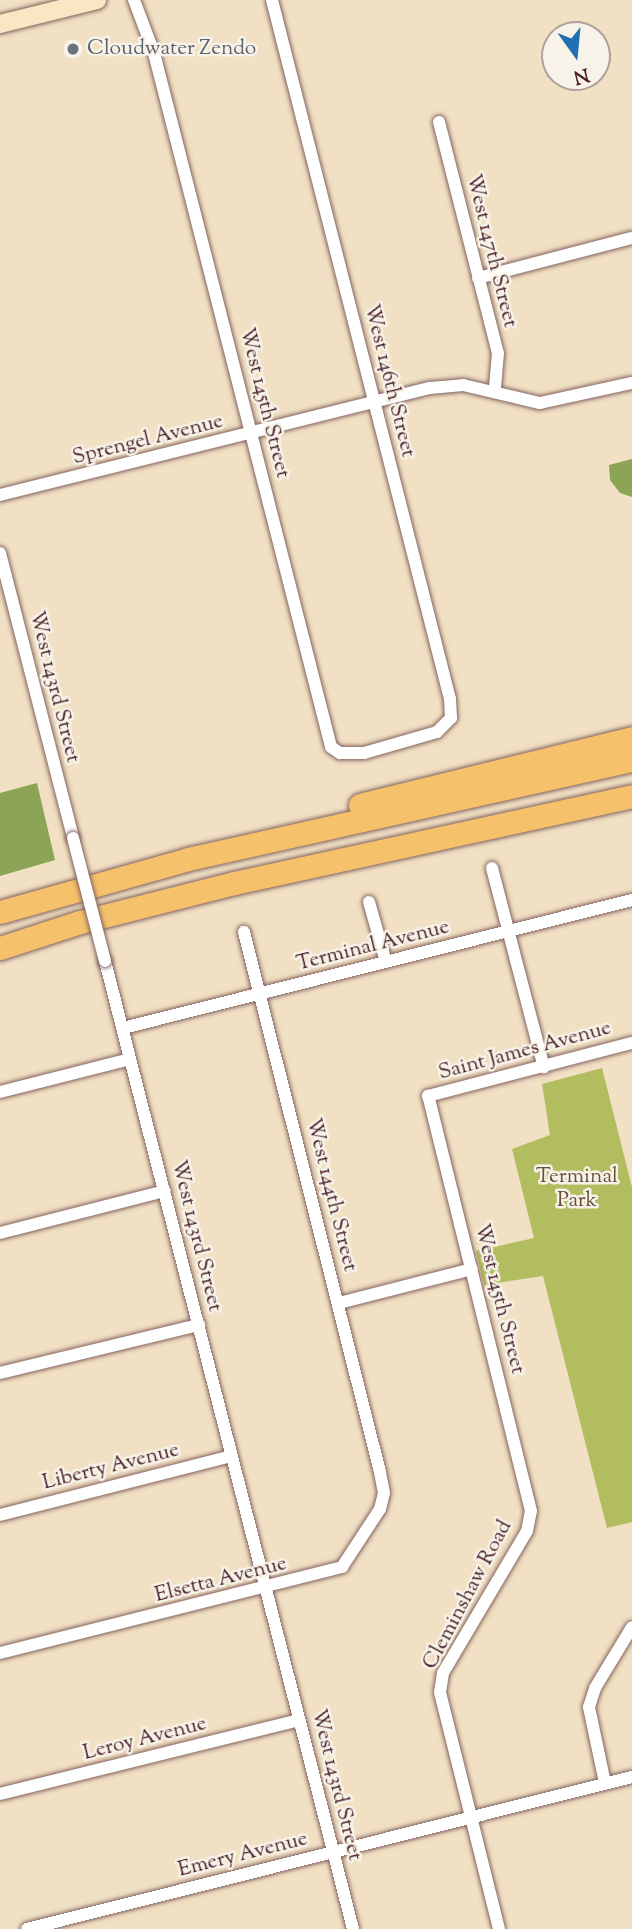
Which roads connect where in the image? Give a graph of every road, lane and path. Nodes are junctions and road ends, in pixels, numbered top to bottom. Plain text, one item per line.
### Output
1 (97, 0) edge
2 (134, 0) edge
3 (272, 0) edge
4 (0, 24) edge
5 (439, 122) dead end
6 (632, 238) edge
7 (478, 278) junction
8 (632, 383) edge
9 (495, 391) junction
10 (374, 402) junction
11 (253, 434) junction
12 (0, 495) edge
13 (0, 553) edge
14 (632, 738) edge
15 (402, 743) joint
16 (632, 761) edge
17 (632, 796) edge
18 (632, 810) edge
19 (188, 859) junction
20 (492, 868) dead end
21 (632, 900) edge
22 (369, 902) dead end
23 (0, 912) edge
24 (80, 922) junction
25 (509, 931) junction
26 (244, 932) dead end
27 (0, 948) edge
28 (386, 962) junction
29 (260, 995) junction
30 (123, 1028) junction
31 (632, 1043) edge
32 (130, 1059) junction
33 (544, 1068) junction
34 (0, 1092) edge
35 (428, 1097) joint
36 (165, 1191) junction
37 (0, 1233) edge
38 (472, 1269) junction
39 (339, 1303) junction
40 (199, 1325) junction
41 (0, 1374) edge
42 (232, 1456) junction
43 (379, 1468) joint
44 (531, 1511) joint
45 (0, 1515) edge
46 (266, 1589) junction
47 (632, 1627) edge
48 (0, 1653) edge
49 (299, 1720) junction
50 (632, 1777) edge
51 (605, 1783) junction
52 (0, 1794) edge
53 (470, 1818) junction
54 (334, 1852) junction
55 (27, 1929) edge
56 (353, 1929) edge
57 (499, 1929) edge

1 - 4 street
2 - 11 street, West 145th Street
3 - 10 street, West 146th Street
5 - 7 street, West 147th Street
6 - 7 street
7 - 9 street, West 147th Street
8 - 9 street, Sprengel Avenue
9 - 10 street, Sprengel Avenue
10 - 11 street, Sprengel Avenue
10 - 15 street, West 146th Street
11 - 12 street, Sprengel Avenue
11 - 15 street, West 145th Street
13 - 30 street, West 143rd Street, bridge
14 - 19 highway
16 - 19 highway
17 - 24 highway
18 - 24 highway
19 - 23 highway
20 - 25 street
21 - 25 street, Terminal Avenue
22 - 28 street
24 - 27 highway
25 - 28 street, Terminal Avenue
25 - 33 street
26 - 29 street, West 144th Street
28 - 29 street, Terminal Avenue
29 - 30 street, Terminal Avenue
29 - 39 street, West 144th Street
30 - 32 street, West 143rd Street
31 - 33 street, Saint James Avenue
32 - 34 street
32 - 36 street, West 143rd Street
33 - 35 street, Saint James Avenue
35 - 38 street, West 145th Street
36 - 37 street
36 - 40 street, West 143rd Street
38 - 39 street
38 - 44 street, West 145th Street
39 - 43 street, West 144th Street
40 - 41 street
40 - 42 street, West 143rd Street
42 - 45 street, Liberty Avenue
42 - 46 street, West 143rd Street
43 - 46 street, Elsetta Avenue
44 - 53 street, Cleminshaw Road
46 - 48 street, Elsetta Avenue
46 - 49 street, West 143rd Street
47 - 51 street
49 - 52 street, Leroy Avenue
49 - 54 street, West 143rd Street
50 - 51 street, Emery Avenue
51 - 53 street, Emery Avenue
53 - 54 street, Emery Avenue
53 - 57 street
54 - 55 street, Emery Avenue
54 - 56 street, West 143rd Street

